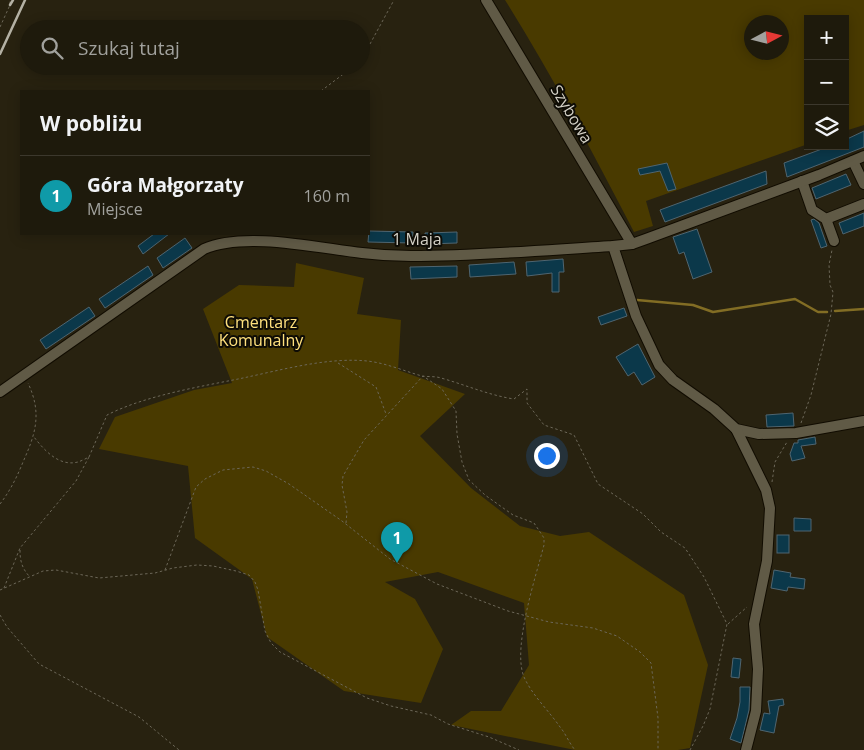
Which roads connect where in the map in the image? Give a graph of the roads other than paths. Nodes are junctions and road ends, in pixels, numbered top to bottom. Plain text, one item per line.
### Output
1 (486, 0) edge
2 (864, 156) edge
3 (853, 161) junction
4 (802, 181) junction
5 (864, 184) edge
6 (864, 204) edge
7 (826, 218) junction
8 (834, 241) road end
9 (632, 244) junction
10 (613, 246) junction
11 (0, 392) edge
12 (864, 421) edge
13 (736, 429) junction
14 (759, 434) junction
15 (747, 450) junction
16 (746, 750) edge

1 - 9 street, Szybowa
2 - 3 street, 1 Maja
3 - 4 street, 1 Maja
3 - 5 street
4 - 7 street
4 - 9 street, 1 Maja
6 - 7 street
7 - 8 street
9 - 10 street, 1 Maja
10 - 11 street, 1 Maja
10 - 13 street
12 - 14 street
13 - 14 street
13 - 15 street
14 - 15 street
15 - 16 street

